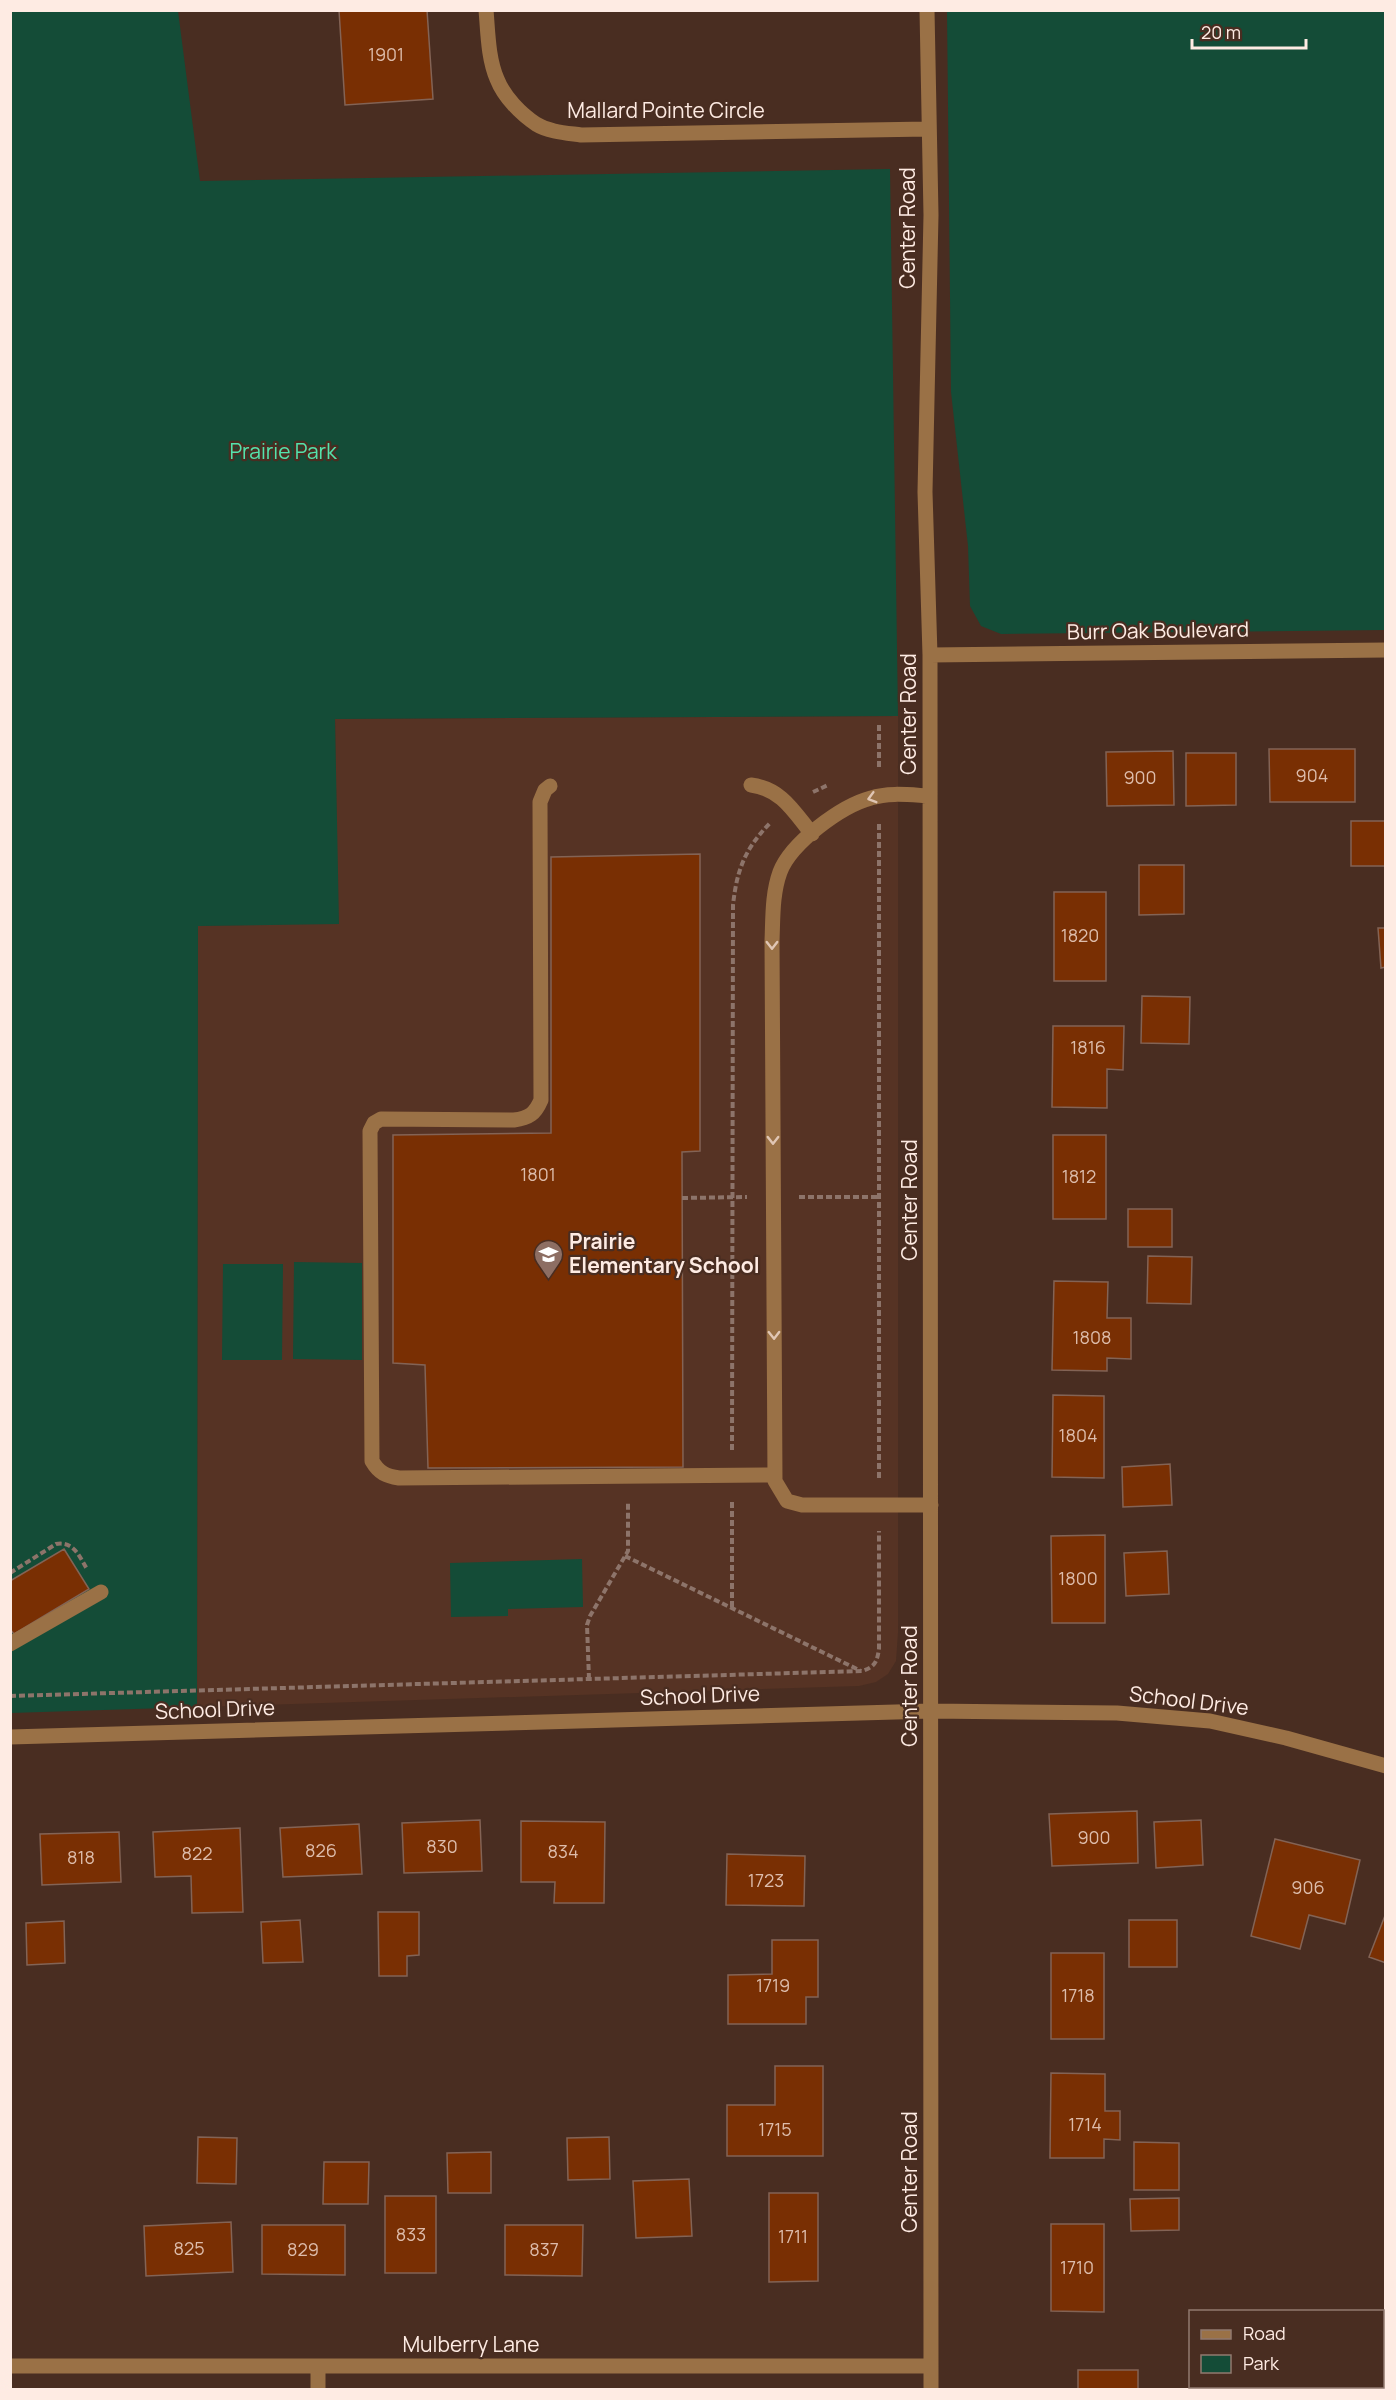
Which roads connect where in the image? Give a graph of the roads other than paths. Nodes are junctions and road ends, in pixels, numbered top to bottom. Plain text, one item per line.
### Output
1 (486, 10) edge
2 (927, 10) edge
3 (928, 129) junction
4 (1386, 650) edge
5 (930, 655) junction
6 (751, 785) dead end
7 (550, 786) dead end
8 (930, 796) junction
9 (812, 834) junction
10 (775, 1475) junction
11 (931, 1505) junction
12 (101, 1592) road end
13 (10, 1644) edge
14 (931, 1711) junction
15 (10, 1737) edge
16 (1386, 1766) edge
17 (10, 2366) edge
18 (318, 2366) junction
19 (931, 2366) junction
20 (318, 2390) edge
21 (931, 2390) edge

1 - 3 street, Mallard Pointe Circle
2 - 3 street, Center Road
3 - 5 street, Center Road
4 - 5 street, Burr Oak Boulevard
5 - 8 street, Center Road
6 - 9 street
7 - 10 street
8 -> 9 street
8 - 11 street, Center Road
9 -> 10 street
10 - 11 street
11 - 14 street, Center Road
12 - 13 street
14 - 15 street, School Drive
14 - 16 street, School Drive
14 - 19 street, Center Road
17 - 18 street, Mulberry Lane
18 - 19 street, Mulberry Lane
18 - 20 street
19 - 21 street, Center Road

